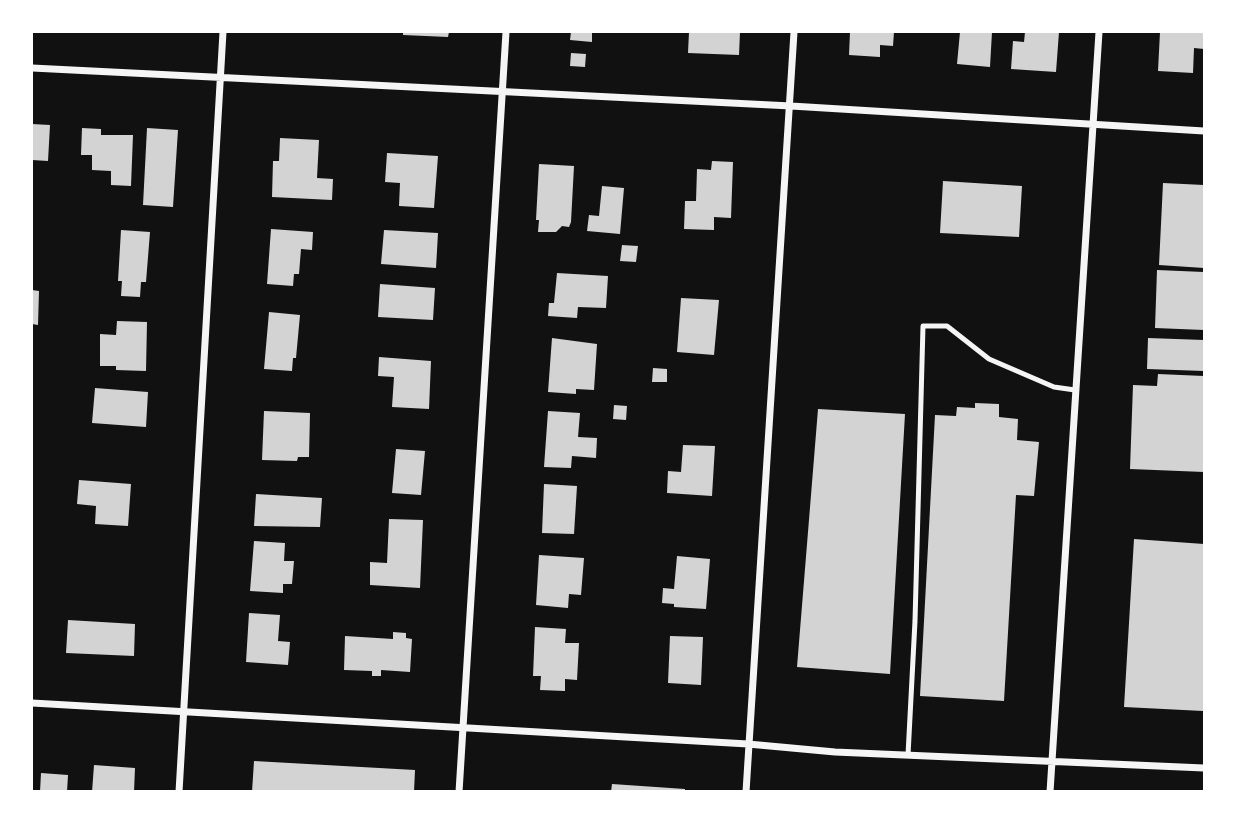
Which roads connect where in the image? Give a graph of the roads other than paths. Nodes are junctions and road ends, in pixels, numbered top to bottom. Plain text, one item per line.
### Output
1 (223, 32) edge
2 (506, 32) edge
3 (794, 32) edge
4 (1099, 32) edge
5 (32, 68) edge
6 (221, 78) junction
7 (503, 91) junction
8 (791, 106) junction
9 (1094, 125) junction
10 (1205, 131) edge
11 (1075, 390) junction
12 (32, 703) edge
13 (183, 712) junction
14 (463, 729) junction
15 (748, 744) junction
16 (908, 755) junction
17 (1052, 761) junction
18 (1205, 768) edge
19 (179, 792) edge
20 (459, 792) edge
21 (746, 792) edge
22 (1050, 792) edge

1 - 6 street
2 - 7 street
3 - 8 street
4 - 9 street
5 - 6 street
6 - 7 street
6 - 13 street
7 - 8 street
7 - 14 street
8 - 9 street
8 - 15 street
9 - 10 street
9 - 11 street
11 - 16 lane
11 - 17 street
12 - 13 street
13 - 14 street
13 - 19 street
14 - 15 street
14 - 20 street
15 - 16 street
15 - 21 street
16 - 17 street
17 - 18 street
17 - 22 street

